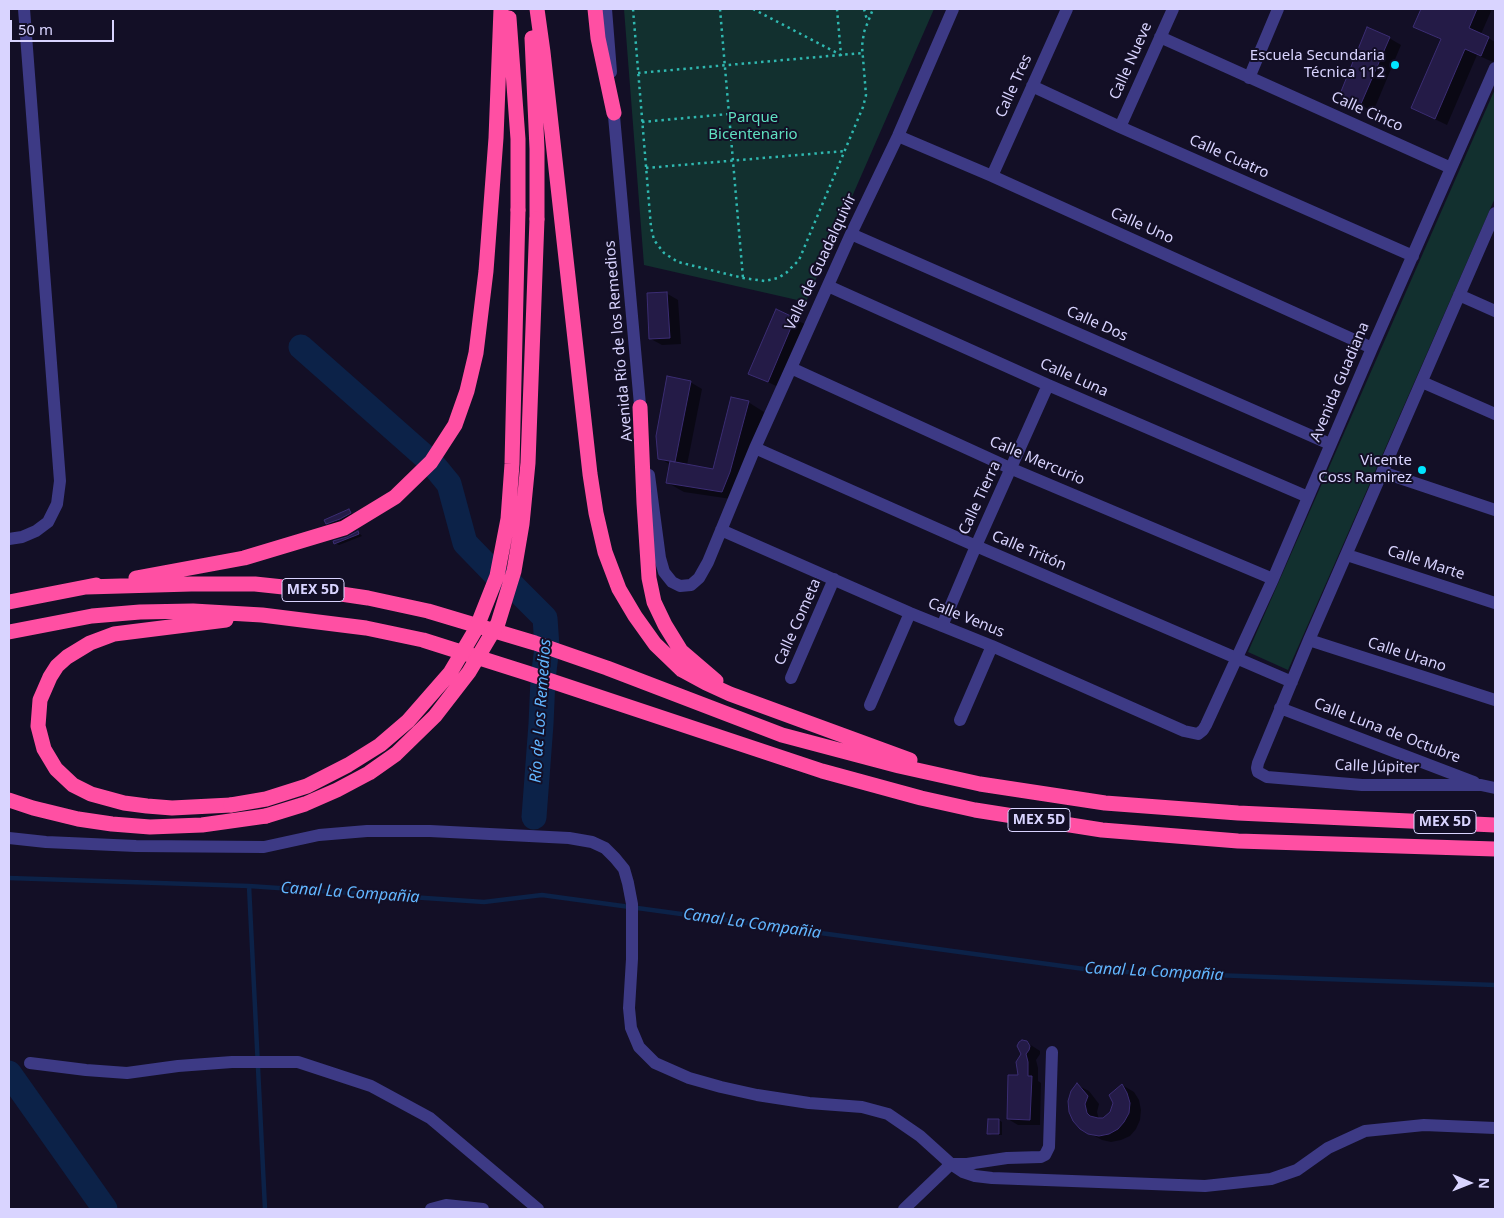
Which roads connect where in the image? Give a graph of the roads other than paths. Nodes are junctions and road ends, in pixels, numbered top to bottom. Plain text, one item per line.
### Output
1 (24, 9) edge
2 (501, 9) edge
3 (508, 9) edge
4 (531, 9) edge
5 (537, 9) edge
6 (596, 9) edge
7 (606, 9) edge
8 (953, 9) edge
9 (1067, 9) edge
10 (1172, 9) edge
11 (1278, 9) edge
12 (1160, 37) junction
13 (1495, 68) edge
14 (1249, 78) junction
15 (1032, 86) junction
16 (614, 113) junction
17 (1120, 127) junction
18 (898, 136) junction
19 (1451, 168) junction
20 (992, 176) junction
21 (1495, 213) edge
22 (851, 234) junction
23 (1413, 256) junction
24 (828, 286) junction
25 (1459, 295) junction
26 (1495, 311) edge
27 (1372, 348) junction
28 (791, 368) junction
29 (1422, 382) junction
30 (1048, 385) junction
31 (640, 407) junction
32 (1495, 414) edge
33 (1330, 444) junction
34 (755, 448) junction
35 (1012, 469) junction
36 (1382, 472) junction
37 (1308, 497) junction
38 (1495, 510) edge
39 (721, 530) junction
40 (9, 539) edge
41 (976, 546) junction
42 (1347, 554) junction
43 (834, 579) junction
44 (1273, 579) junction
45 (86, 587) junction
46 (9, 602) edge
47 (1495, 603) edge
48 (910, 613) junction
49 (262, 615) junction
50 (942, 626) junction
51 (9, 632) edge
52 (1309, 640) junction
53 (992, 646) junction
54 (1236, 658) junction
55 (791, 678) dead end
56 (1292, 682) junction
57 (730, 694) junction
58 (1495, 700) edge
59 (870, 705) dead end
60 (1280, 708) junction
61 (960, 720) dead end
62 (1198, 734) joint
63 (980, 784) junction
64 (1481, 785) junction
65 (1495, 788) edge
66 (9, 800) edge
67 (1495, 824) edge
68 (9, 838) edge
69 (1495, 849) edge
70 (1052, 1052) dead end
71 (30, 1063) dead end
72 (1495, 1128) edge
73 (951, 1164) junction
74 (431, 1209) edge
75 (483, 1209) edge
76 (538, 1209) edge
77 (904, 1209) edge

1 - 40 street
2 - 45 highway
3 - 49 highway, bridge
4 - 66 highway, bridge
5 - 57 highway
6 - 16 highway
7 - 16 street, Avenida Río de los Remedios
8 - 18 street, Valle de Guadalquivir
9 - 15 street, Calle Tres
10 - 12 street, Calle Nueve
11 - 14 street
12 - 14 street, Calle Cinco
12 - 17 street, Calle Nueve
13 - 19 street, Avenida Guadiana
14 - 19 street, Calle Cinco
15 - 17 street, Calle Cuatro
15 - 20 street, Calle Tres
16 - 31 street, Avenida Río de los Remedios
17 - 23 street, Calle Cuatro
18 - 20 street, Calle Uno
18 - 22 street, Valle de Guadalquivir
19 - 23 street, Avenida Guadiana
20 - 27 street, Calle Uno
21 - 25 street
22 - 24 street, Valle de Guadalquivir
22 - 33 street, Calle Dos
23 - 27 street, Avenida Guadiana
24 - 28 street, Valle de Guadalquivir
24 - 30 street, Calle Luna
25 - 26 street
25 - 29 street
27 - 33 street, Avenida Guadiana
28 - 34 street, Valle de Guadalquivir
28 - 35 street, Calle Mercurio
29 - 32 street
29 - 36 street
30 - 35 street, Calle Tierra
30 - 37 street, Calle Luna
31 - 39 street, Avenida Río de los Remedios
31 - 57 highway
33 - 37 street, Avenida Guadiana
34 - 39 street, Valle de Guadalquivir
34 - 41 street, Calle Tritón
35 - 41 street, Calle Tierra
35 - 44 street, Calle Mercurio
36 - 38 street
36 - 42 street
37 - 44 street, Avenida Guadiana
39 - 43 street, Calle Venus
41 - 50 street, Calle Tierra
41 - 54 street, Calle Tritón
42 - 47 street, Calle Marte
42 - 52 street
43 - 48 street, Calle Venus
43 - 55 street, Calle Cometa
44 - 54 street, Avenida Guadiana
45 - 46 highway, MEX 5D
45 - 63 highway, MEX 5D
48 - 50 street, Calle Venus
48 - 59 street
49 - 51 highway, MEX 5D
49 - 69 highway, MEX 5D
50 - 53 street, Calle Venus
52 - 56 street
52 - 58 street, Calle Urano
53 - 61 street
53 - 62 street, Calle Venus
54 - 56 street, Calle Tritón
54 - 62 street, Avenida Guadiana
56 - 60 street
57 - 63 highway
60 - 64 street, Calle Luna de Octubre
60 - 64 street, Calle Júpiter
63 - 67 highway, MEX 5D
64 - 65 street, Calle Júpiter
68 - 73 street
70 - 73 street
71 - 76 street
72 - 73 street
73 - 77 street
74 - 75 street

